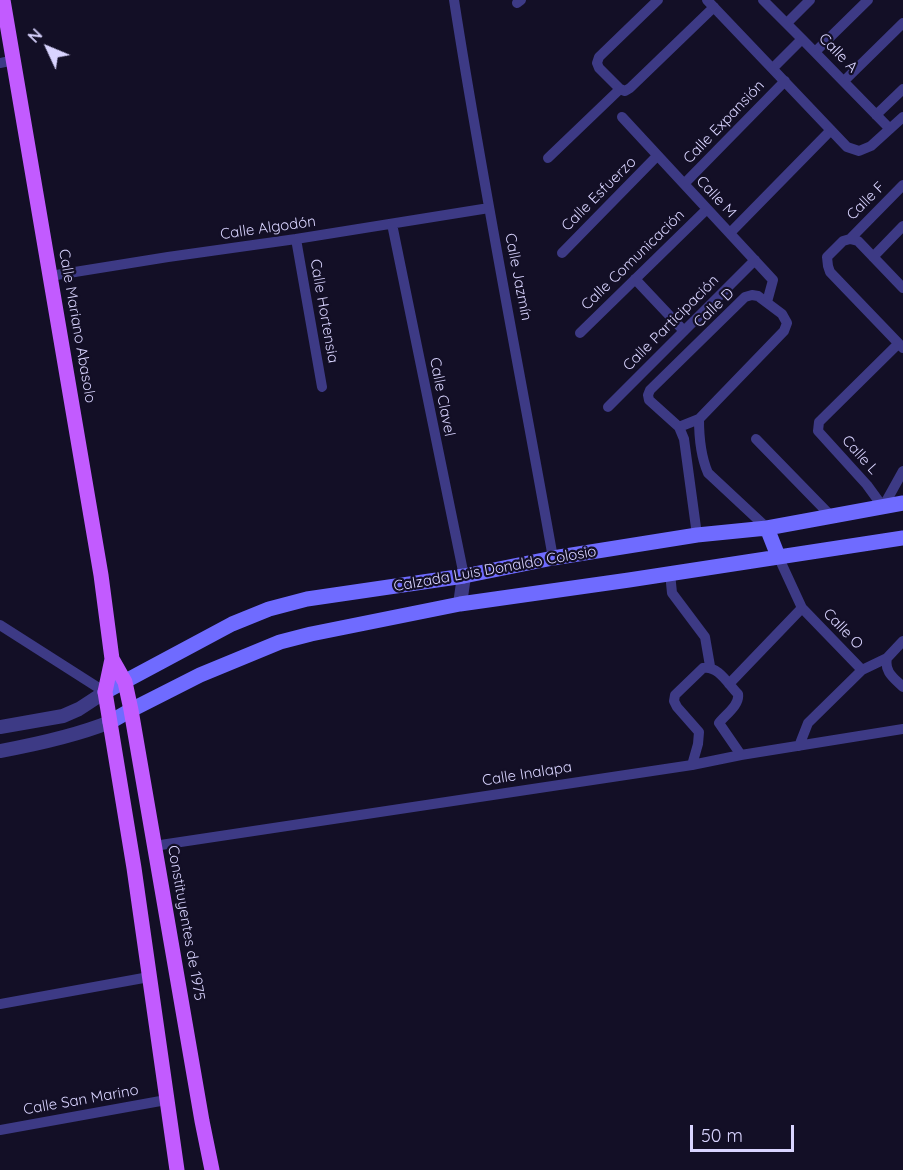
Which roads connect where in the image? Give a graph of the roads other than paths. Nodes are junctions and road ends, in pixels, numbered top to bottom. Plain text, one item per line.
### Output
1 (3, 0) edge
2 (454, 0) edge
3 (658, 0) edge
4 (764, 0) edge
5 (810, 0) edge
6 (868, 0) edge
7 (711, 3) edge
8 (787, 23) junction
9 (903, 23) edge
10 (802, 39) junction
11 (815, 52) junction
12 (7, 62) edge
13 (773, 68) junction
14 (785, 81) junction
15 (844, 81) junction
16 (620, 89) junction
17 (903, 89) edge
18 (876, 115) junction
19 (622, 117) dead end
20 (902, 119) edge
21 (890, 129) junction
22 (831, 130) junction
23 (657, 156) junction
24 (548, 158) dead end
25 (684, 184) junction
26 (903, 185) edge
27 (489, 208) junction
28 (707, 209) junction
29 (393, 224) junction
30 (903, 226) edge
31 (730, 233) junction
32 (296, 239) junction
33 (850, 239) junction
34 (562, 253) dead end
35 (873, 257) junction
36 (755, 260) junction
37 (50, 276) junction
38 (635, 279) junction
39 (903, 288) edge
40 (767, 303) junction
41 (684, 331) junction
42 (580, 333) dead end
43 (901, 346) edge
44 (322, 387) dead end
45 (608, 407) dead end
46 (699, 419) junction
47 (679, 427) junction
48 (756, 439) dead end
49 (903, 471) edge
50 (903, 503) edge
51 (883, 507) junction
52 (831, 516) junction
53 (767, 528) junction
54 (697, 535) junction
55 (903, 538) edge
56 (778, 556) junction
57 (553, 558) junction
58 (670, 573) junction
59 (464, 576) junction
60 (460, 604) junction
61 (802, 608) junction
62 (0, 625) edge
63 (903, 641) edge
64 (887, 658) junction
65 (112, 659) junction
66 (710, 666) junction
67 (862, 670) junction
68 (125, 682) junction
69 (729, 684) junction
70 (903, 687) edge
71 (105, 692) junction
72 (131, 710) junction
73 (110, 722) junction
74 (719, 723) junction
75 (0, 727) edge
76 (902, 728) edge
77 (699, 732) junction
78 (799, 746) junction
79 (0, 751) edge
80 (741, 755) junction
81 (692, 765) junction
82 (154, 846) junction
83 (149, 977) junction
84 (0, 1004) edge
85 (166, 1101) junction
86 (0, 1130) edge
87 (177, 1170) edge
88 (212, 1170) edge

1 - 12 main road, Calle Mariano Abasolo
2 - 27 street, Calle Jazmín
3 - 16 street
4 - 8 street, Calle A
5 - 8 street
6 - 11 street
7 - 13 street
7 - 16 street
8 - 10 street, Calle A
9 - 15 street
10 - 11 street, Calle A
10 - 13 street
11 - 15 street, Calle A
12 - 37 main road, Calle Mariano Abasolo
13 - 14 street
14 - 22 street
14 - 25 street, Calle Expansión
15 - 18 street, Calle A
16 - 24 street
17 - 18 street
18 - 21 street, Calle A
19 - 23 street, Calle M
20 - 21 street
21 - 22 street
22 - 31 street
23 - 25 street, Calle M
23 - 34 street, Calle Esfuerzo
25 - 28 street, Calle M
26 - 33 street, Calle F
27 - 29 street, Calle Algodón
27 - 57 street, Calle Jazmín
28 - 31 street, Calle M
28 - 38 street, Calle Comunicación
29 - 32 street, Calle Algodón
29 - 59 street, Calle Clavel
30 - 35 street
31 - 36 street, Calle M
32 - 37 street, Calle Algodón
32 - 44 street, Calle Hortensia
33 - 35 street
33 - 43 street, Calle F
35 - 39 street
36 - 40 street, Calle M
36 - 41 street, Calle Participación
37 - 65 main road, Calle Mariano Abasolo
38 - 41 street
38 - 42 street, Calle Comunicación
40 - 46 street
40 - 47 street, Calle D
41 - 45 street, Calle Participación
43 - 51 street, Calle L
46 - 47 street
46 - 53 street
47 - 54 street
48 - 52 street
49 - 51 street
50 - 51 main road, Calzada Luis Donaldo Colosio
51 - 52 main road, Calzada Luis Donaldo Colosio
52 - 53 main road, Calzada Luis Donaldo Colosio
53 - 54 main road, Calzada Luis Donaldo Colosio
53 - 56 main road
54 - 57 main road, Calzada Luis Donaldo Colosio
55 - 56 main road, Calzada Luis Donaldo Colosio
56 - 58 main road, Calzada Luis Donaldo Colosio
56 - 61 street, Calle O
57 - 59 main road, Calzada Luis Donaldo Colosio
58 - 60 main road, Calzada Luis Donaldo Colosio
58 - 66 street
59 - 60 street
59 - 68 main road, Calzada Luis Donaldo Colosio
60 - 72 main road, Calzada Luis Donaldo Colosio
61 - 67 street, Calle O
61 - 69 street
62 - 71 street
63 - 64 street
64 - 67 street
64 - 70 street
65 - 68 main road, Constituyentes de 1975
65 - 71 main road
66 - 69 street
66 - 77 street
67 - 78 street
68 - 71 main road, Calzada Luis Donaldo Colosio
68 - 72 main road, Constituyentes de 1975
69 - 74 street
71 - 73 main road
71 - 75 street
72 - 73 main road, Calzada Luis Donaldo Colosio
72 - 82 main road, Constituyentes de 1975
73 - 79 street
73 - 83 main road
74 - 77 street
74 - 80 street
76 - 78 street, Calle Inalapa
77 - 81 street
78 - 80 street, Calle Inalapa
80 - 81 street, Calle Inalapa
81 - 82 street, Calle Inalapa
82 - 88 main road, Constituyentes de 1975
83 - 84 street
83 - 85 main road
85 - 86 street, Calle San Marino
85 - 87 main road

